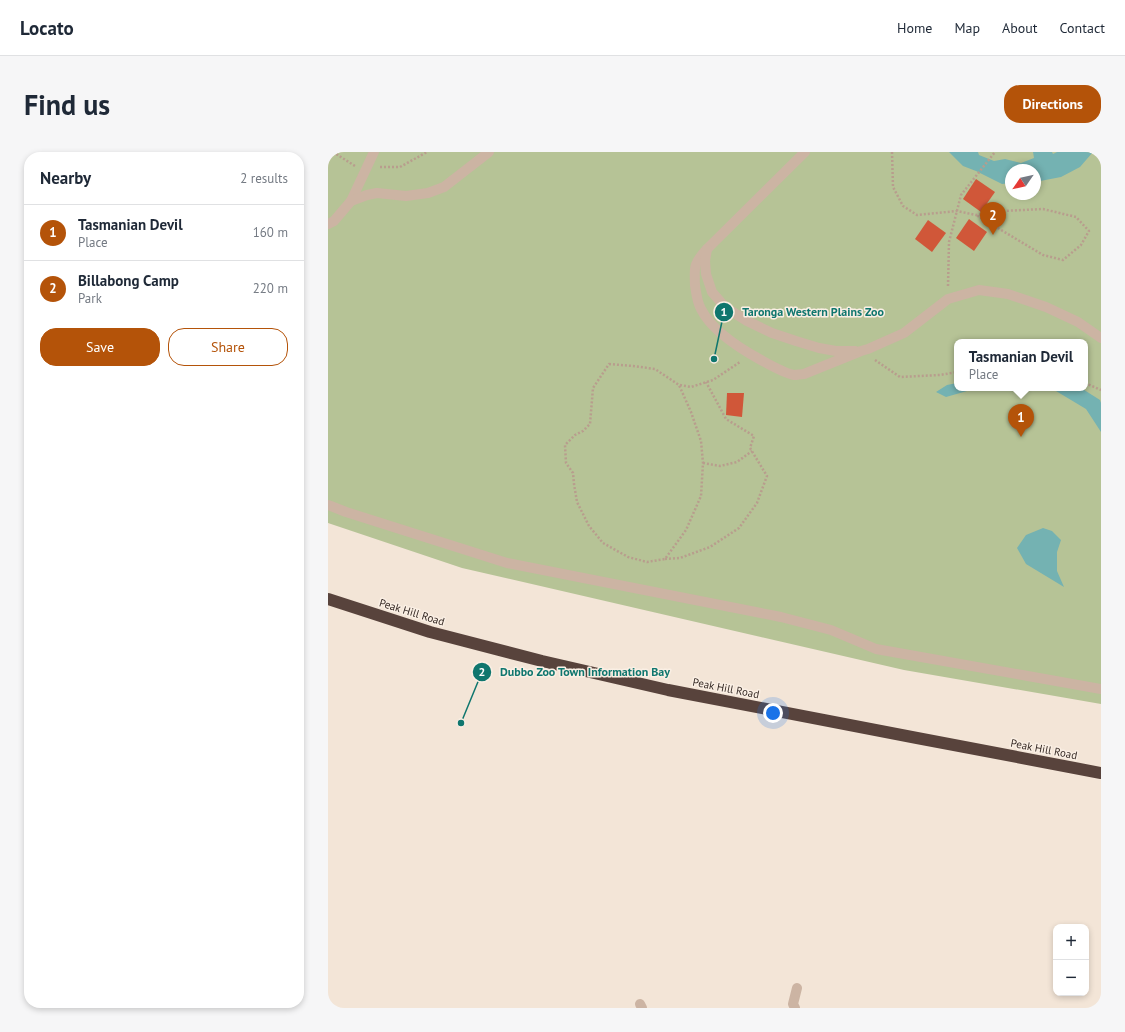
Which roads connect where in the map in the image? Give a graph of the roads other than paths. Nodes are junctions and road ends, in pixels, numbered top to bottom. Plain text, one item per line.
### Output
1 (374, 152) edge
2 (489, 152) edge
3 (805, 152) edge
4 (351, 201) junction
5 (328, 224) edge
6 (707, 249) junction
7 (1101, 338) edge
8 (861, 351) junction
9 (328, 505) edge
10 (328, 599) edge
11 (1101, 689) edge
12 (1101, 773) edge
13 (797, 988) dead end
14 (795, 1008) edge

1 - 4 lane
2 - 4 lane
3 - 6 lane
4 - 5 lane
6 - 8 lane
6 - 8 lane
7 - 8 lane
9 - 11 lane
10 - 12 highway, Peak Hill Road
13 - 14 lane

